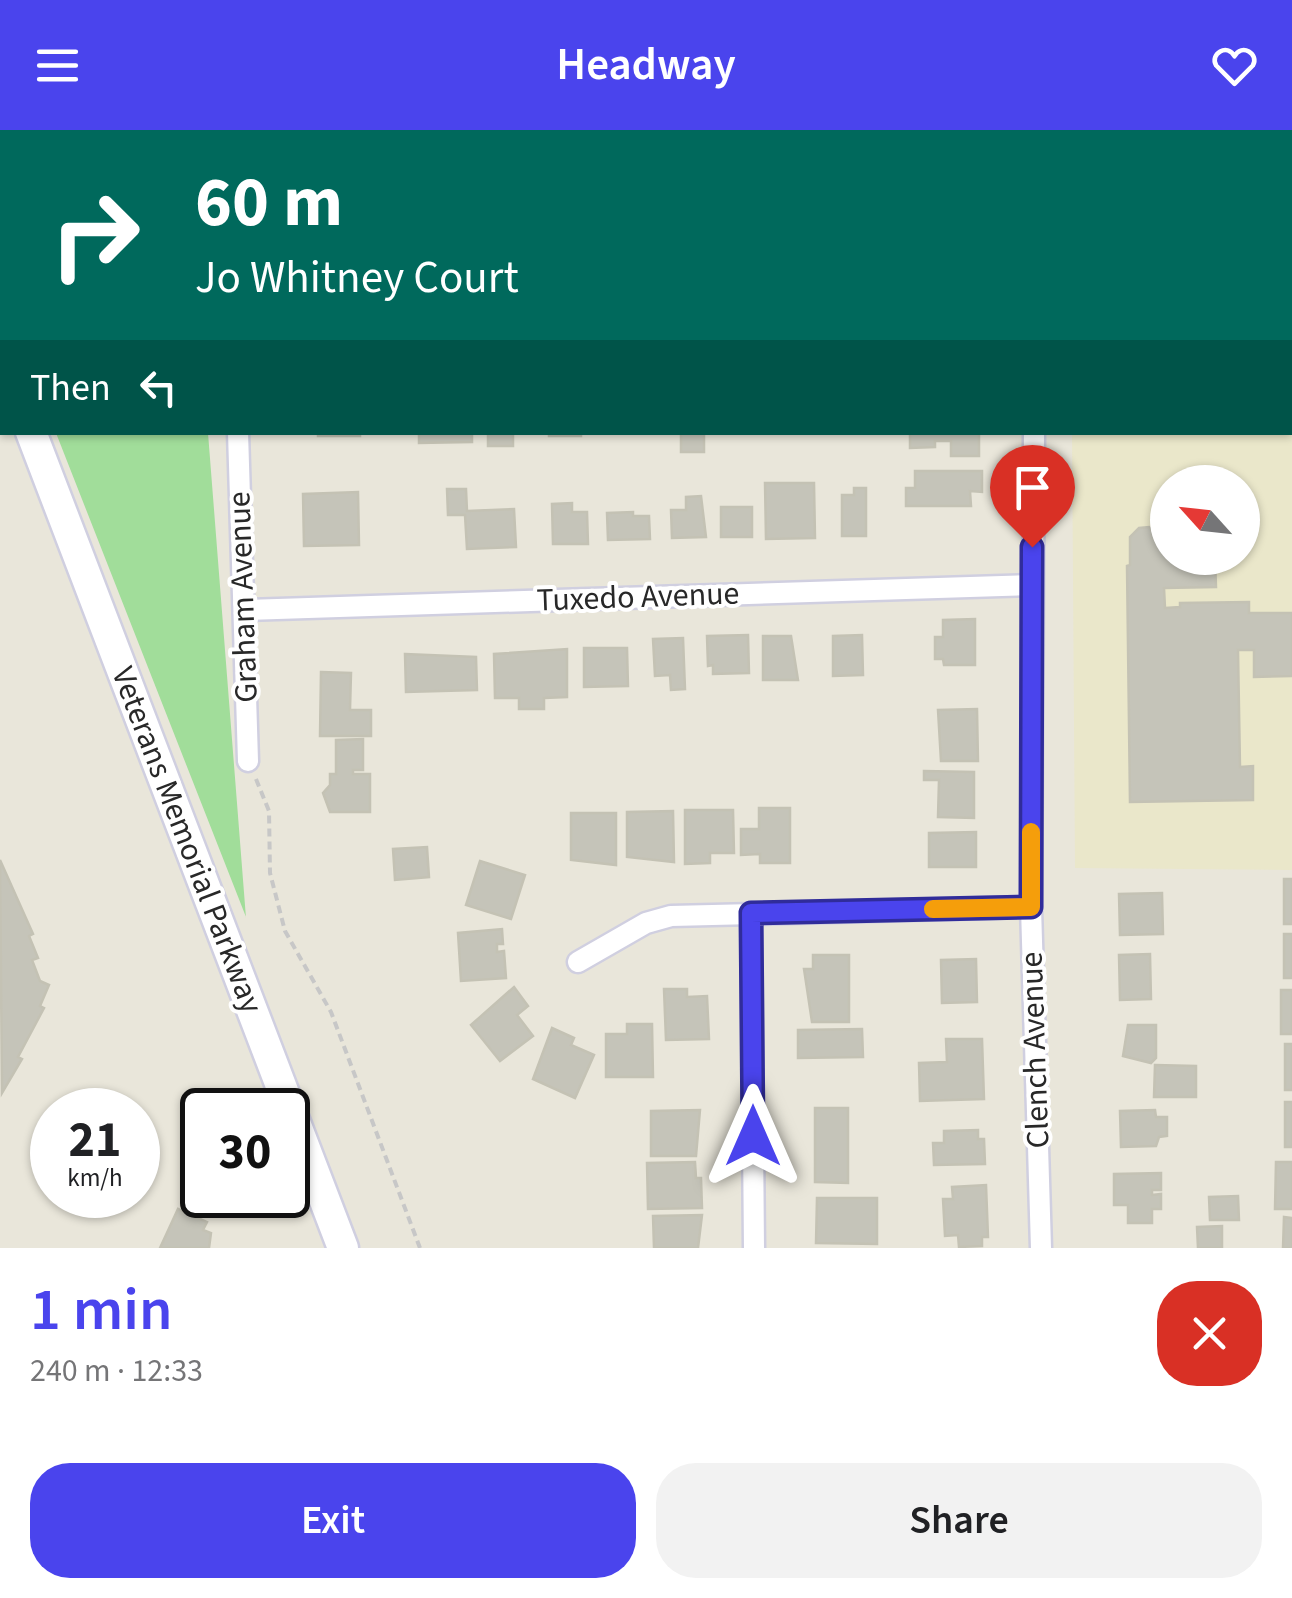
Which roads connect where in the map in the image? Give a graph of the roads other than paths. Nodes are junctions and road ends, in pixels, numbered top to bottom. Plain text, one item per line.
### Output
1 (32, 435) edge
2 (238, 435) edge
3 (1034, 435) edge
4 (1032, 585) junction
5 (244, 610) junction
6 (248, 761) road end
7 (1031, 907) junction
8 (751, 913) junction
9 (578, 962) dead end
10 (343, 1248) edge
11 (754, 1248) edge
12 (1041, 1248) edge

1 - 10 main road, Veterans Memorial Parkway
2 - 5 street, Graham Avenue
3 - 4 street, Clench Avenue
4 - 5 street, Tuxedo Avenue
4 - 7 street, Clench Avenue
5 - 6 street, Graham Avenue
7 - 8 street
7 - 12 street, Clench Avenue
8 - 9 street
8 - 11 street

